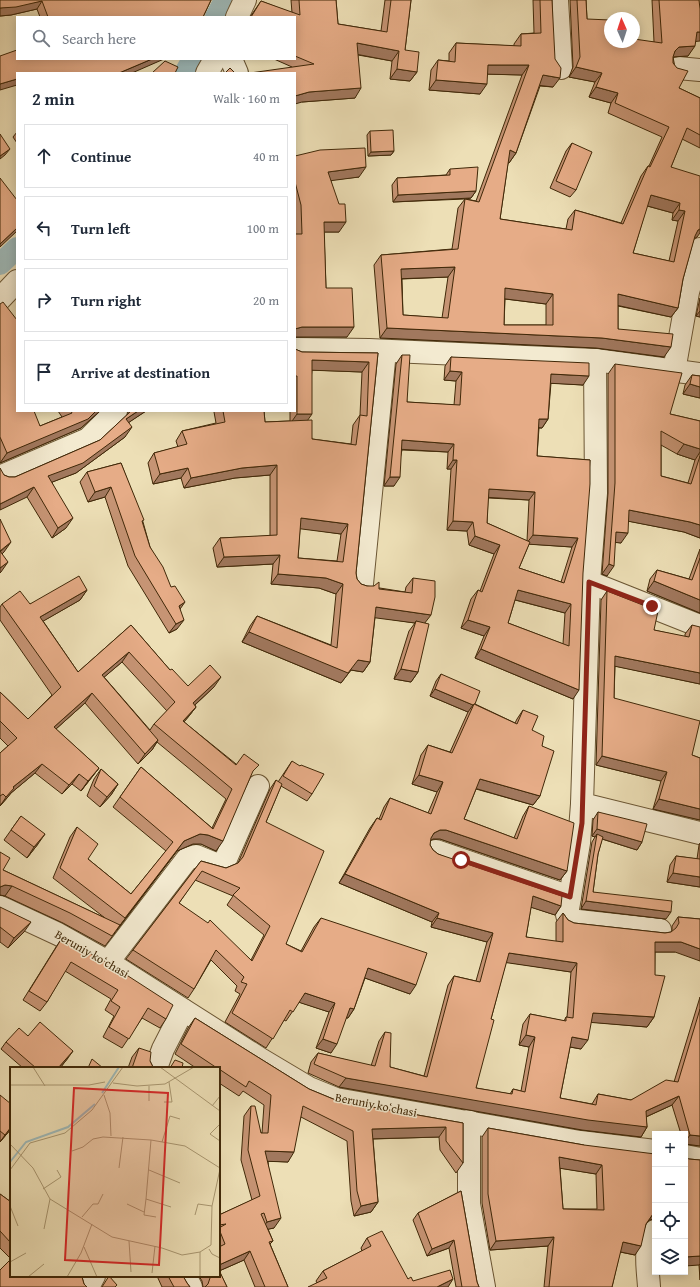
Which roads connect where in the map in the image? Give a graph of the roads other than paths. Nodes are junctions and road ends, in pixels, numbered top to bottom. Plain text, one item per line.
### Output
1 (245, 0) edge
2 (557, 0) edge
3 (237, 16) edge
4 (214, 60) edge
5 (232, 60) edge
6 (561, 68) edge
7 (678, 68) edge
8 (700, 70) edge
9 (208, 72) edge
10 (237, 72) edge
11 (700, 249) edge
12 (16, 282) edge
13 (0, 299) edge
14 (296, 349) edge
15 (386, 351) junction
16 (595, 360) junction
17 (674, 371) junction
18 (700, 374) edge
19 (115, 412) edge
20 (4, 475) edge
21 (589, 582) junction
22 (362, 584) edge
23 (700, 626) edge
24 (258, 786) dead end
25 (582, 804) junction
26 (700, 833) edge
27 (436, 851) edge
28 (570, 897) junction
29 (0, 907) edge
30 (660, 930) dead end
31 (108, 962) junction
32 (183, 1010) junction
33 (156, 1067) edge
34 (469, 1121) junction
35 (652, 1151) edge
36 (688, 1157) edge
37 (700, 1159) edge
38 (652, 1236) edge
39 (93, 1277) edge
40 (186, 1277) edge
41 (88, 1287) edge
42 (191, 1287) edge
43 (484, 1287) edge
44 (649, 1287) edge

1 - 3 street
2 - 6 street
4 - 9 street
5 - 10 street
7 - 8 street
11 - 17 street
12 - 13 street
14 - 15 street
15 - 16 street
15 - 22 street
16 - 17 street
16 - 21 street
17 - 18 street
19 - 20 street
21 - 23 street
21 - 25 street
24 - 31 street
25 - 26 street
25 - 28 street
27 - 28 street
28 - 30 street
29 - 31 street, Beruniy koʻchasi
31 - 32 street, Beruniy koʻchasi
32 - 33 street
32 - 34 street, Beruniy koʻchasi
34 - 35 street, Beruniy koʻchasi
34 - 43 street
36 - 37 street
38 - 44 street
39 - 41 street
40 - 42 street

